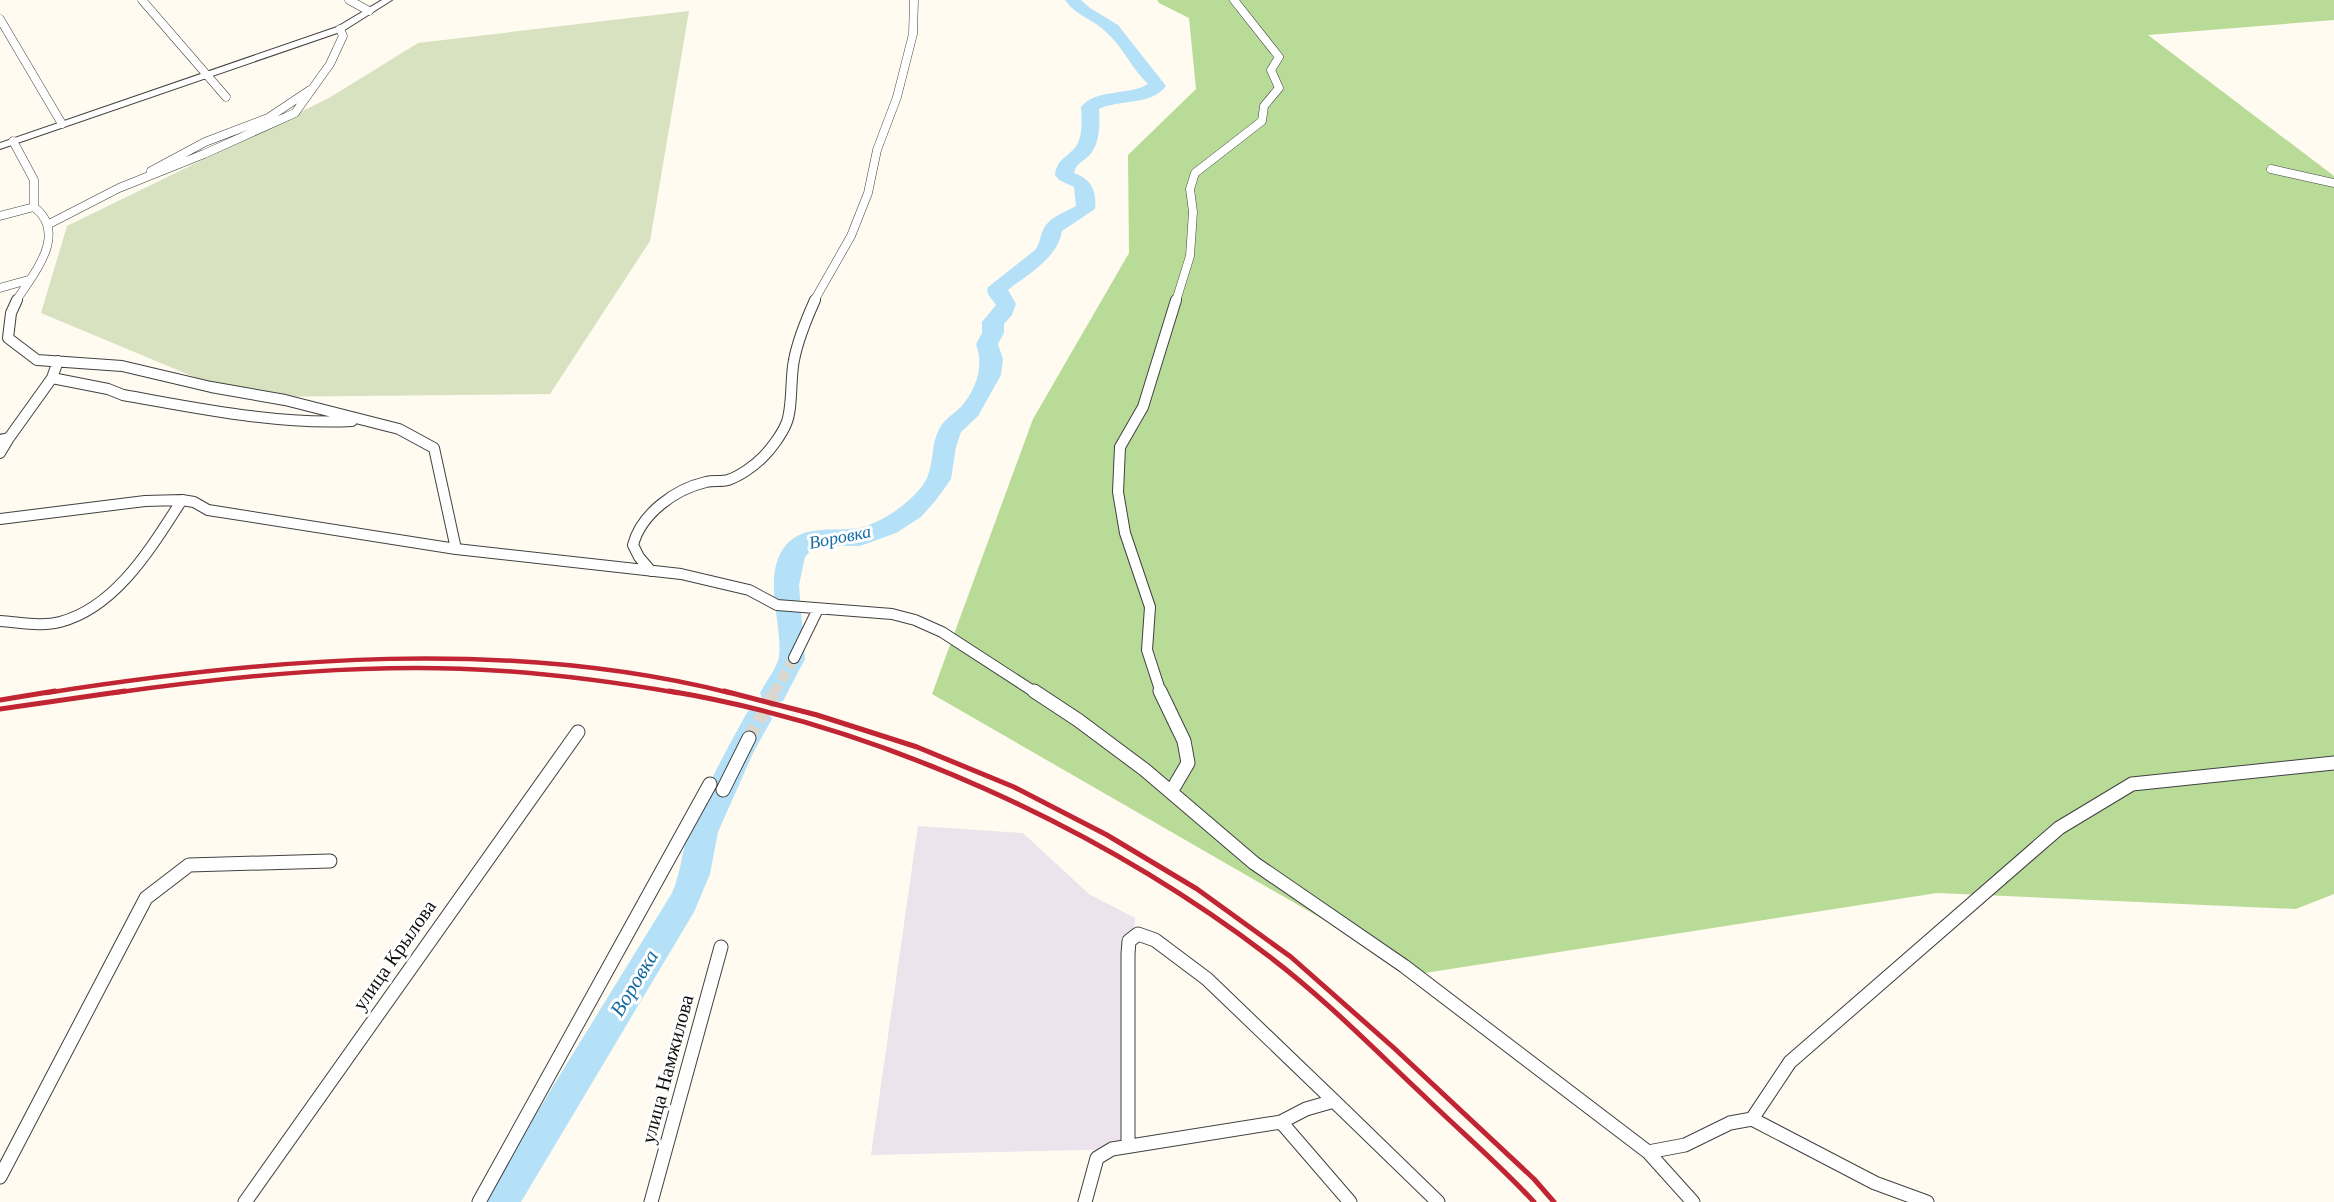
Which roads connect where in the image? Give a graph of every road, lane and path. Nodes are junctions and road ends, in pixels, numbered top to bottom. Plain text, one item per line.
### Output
1 (142, 0) edge
2 (349, 0) edge
3 (388, 0) edge
4 (914, 0) edge
5 (1234, 0) edge
6 (369, 11) junction
7 (0, 19) edge
8 (340, 29) junction
9 (205, 75) junction
10 (313, 87) junction
11 (226, 98) dead end
12 (256, 123) junction
13 (62, 124) junction
14 (13, 141) junction
15 (229, 143) junction
16 (0, 146) edge
17 (2271, 169) dead end
18 (2334, 183) edge
19 (119, 188) junction
20 (34, 207) junction
21 (0, 216) edge
22 (49, 224) junction
23 (28, 280) junction
24 (0, 288) edge
25 (4, 339) edge
26 (58, 361) junction
27 (51, 378) junction
28 (364, 420) junction
29 (5, 439) edge
30 (0, 453) edge
31 (182, 500) junction
32 (0, 519) edge
33 (456, 549) junction
34 (651, 571) junction
35 (818, 609) junction
36 (0, 621) edge
37 (794, 658) tunnel mouth
38 (578, 732) dead end
39 (749, 738) tunnel mouth
40 (2334, 764) edge
41 (710, 784) dead end
42 (723, 790) dead end
43 (1171, 792) junction
44 (330, 861) dead end
45 (721, 947) dead end
46 (1334, 1101) junction
47 (1752, 1119) junction
48 (1281, 1122) junction
49 (1128, 1145) junction
50 (1648, 1152) junction
51 (0, 1177) edge
52 (245, 1202) edge
53 (479, 1202) edge
54 (651, 1202) edge
55 (1085, 1202) edge
56 (1350, 1202) edge
57 (1438, 1202) edge
58 (1693, 1202) edge
59 (1927, 1202) edge

1 - 9 street
2 - 6 street
3 - 6 street
4 - 34 street
5 - 43 street
6 - 8 street
7 - 13 street
8 - 9 street
8 - 10 street
9 - 11 street
9 - 13 street
10 - 12 street
10 - 15 street
12 - 15 street
12 - 19 street
13 - 14 street
14 - 16 street
14 - 20 street
15 - 19 street
17 - 18 street
19 - 22 street
20 - 21 street
20 - 22 street
22 - 23 street
23 - 24 street
23 - 25 street
25 - 26 street
26 - 27 street
26 - 28 street
27 - 28 street
27 - 29 street
28 - 33 street
29 - 30 street
31 - 32 street
31 - 33 street
31 - 36 street
33 - 34 street
34 - 35 street
35 - 37 street
35 - 43 street
38 - 52 street, улица Крылова
39 - 42 street
40 - 47 street
41 - 53 street
43 - 50 street
44 - 51 street
45 - 54 street, улица Намжилова
46 - 48 street
46 - 49 street
46 - 57 street
47 - 50 street
47 - 59 street
48 - 49 street
48 - 56 street
49 - 55 street
50 - 58 street

